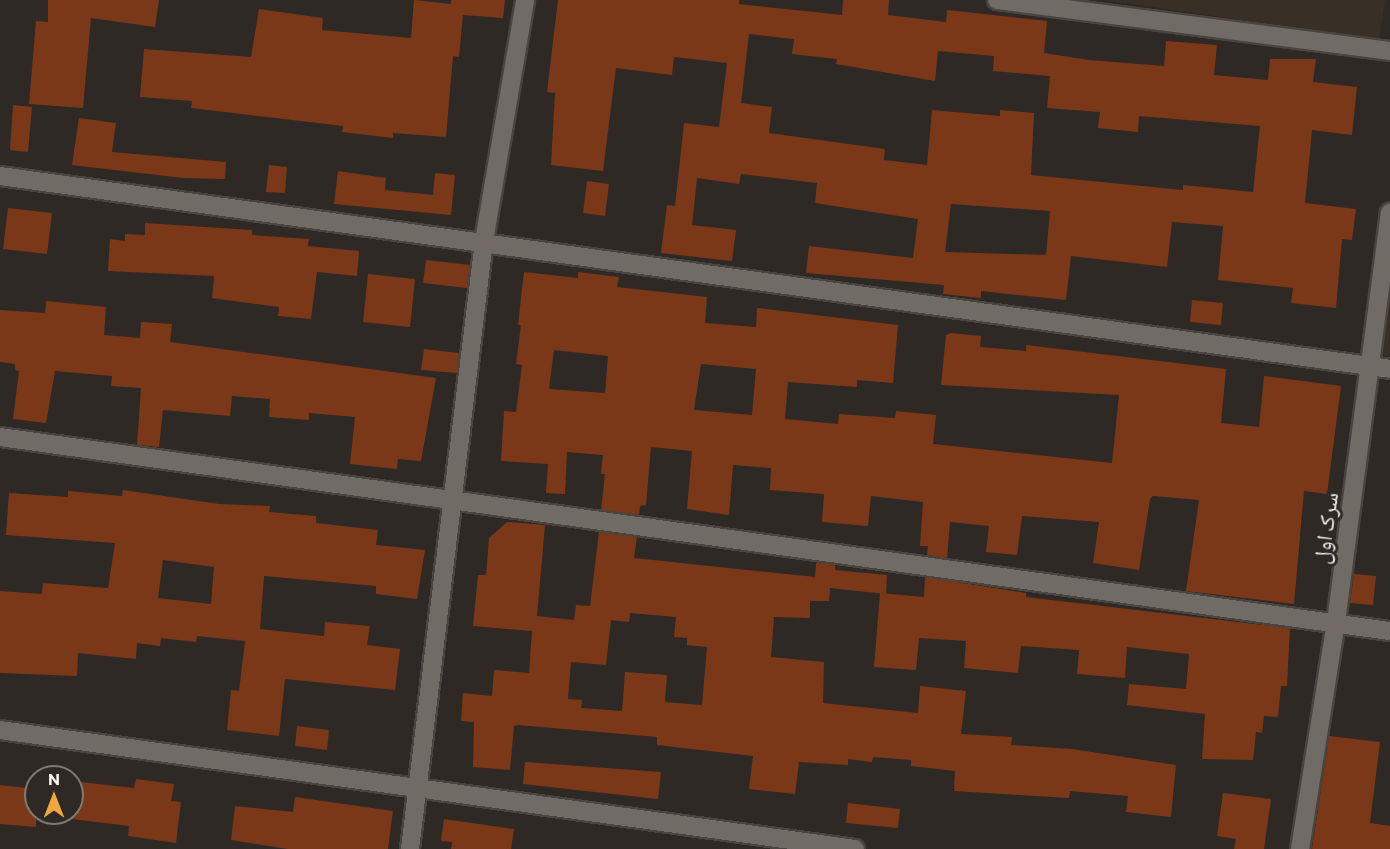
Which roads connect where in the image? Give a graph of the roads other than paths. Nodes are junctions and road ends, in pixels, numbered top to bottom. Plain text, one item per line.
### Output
1 (525, 0) edge
2 (998, 0) edge
3 (1390, 51) edge
4 (0, 176) edge
5 (1390, 213) edge
6 (484, 241) junction
7 (1371, 366) junction
8 (1390, 369) edge
9 (0, 437) edge
10 (454, 501) junction
11 (1336, 622) junction
12 (1390, 631) edge
13 (0, 730) edge
14 (417, 787) junction
15 (410, 849) edge
16 (855, 849) edge
17 (1300, 849) edge

1 - 6 street
2 - 3 street
4 - 6 street
5 - 7 street, سرک‌ اول
6 - 7 street
6 - 10 street
7 - 8 street
7 - 11 street, سرک‌ اول
9 - 10 street
10 - 11 street
10 - 14 street
11 - 12 street
11 - 17 street, سرک‌ اول
13 - 14 street
14 - 15 street
14 - 16 street

